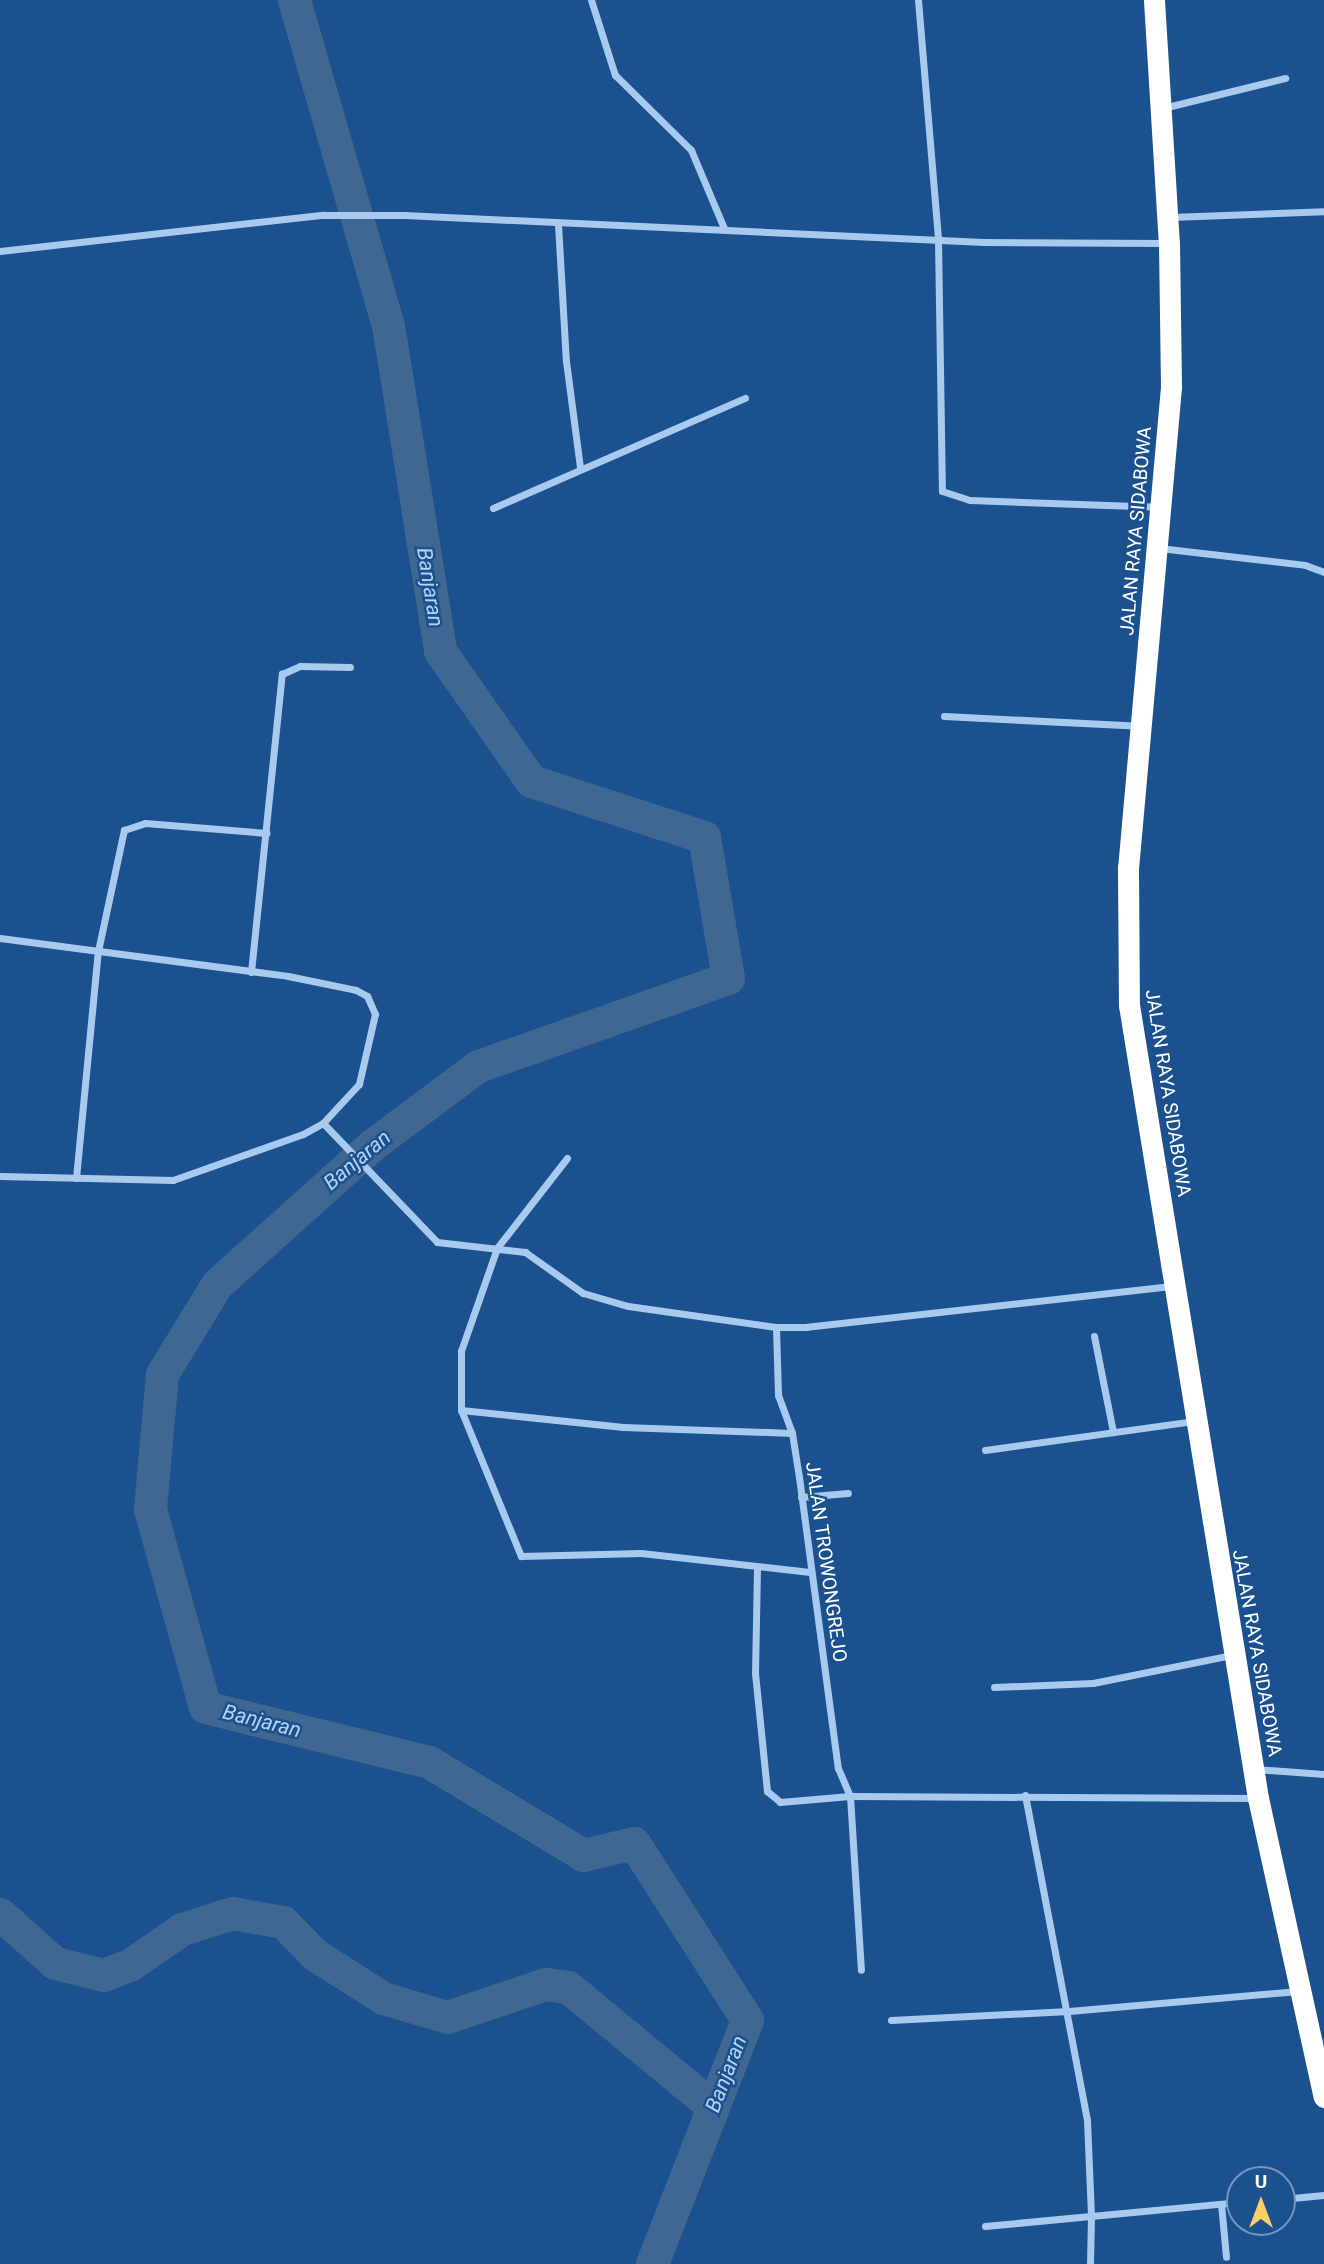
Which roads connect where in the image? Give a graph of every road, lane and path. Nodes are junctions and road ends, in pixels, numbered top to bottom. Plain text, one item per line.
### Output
1 (591, 0) edge
2 (918, 0) edge
3 (1154, 0) edge
4 (1285, 78) dead end
5 (1161, 108) junction
6 (1324, 211) edge
7 (1168, 218) junction
8 (558, 224) junction
9 (724, 228) junction
10 (937, 240) junction
11 (1169, 243) junction
12 (0, 251) edge
13 (746, 398) dead end
14 (580, 467) junction
15 (1162, 507) junction
16 (493, 508) dead end
17 (1158, 548) junction
18 (1324, 572) edge
19 (349, 667) dead end
20 (944, 716) dead end
21 (1142, 726) junction
22 (267, 833) junction
23 (0, 938) edge
24 (98, 951) junction
25 (250, 972) junction
26 (323, 1123) junction
27 (567, 1158) dead end
28 (0, 1176) edge
29 (76, 1178) junction
30 (497, 1248) junction
31 (1175, 1286) junction
32 (776, 1327) junction
33 (1094, 1336) dead end
34 (461, 1410) junction
35 (1195, 1421) junction
36 (1113, 1432) junction
37 (792, 1433) junction
38 (985, 1450) dead end
39 (848, 1493) dead end
40 (802, 1497) junction
41 (757, 1569) junction
42 (810, 1573) junction
43 (1235, 1654) junction
44 (994, 1686) dead end
45 (1254, 1769) junction
46 (1324, 1774) edge
47 (1025, 1795) junction
48 (850, 1796) junction
49 (1258, 1798) junction
50 (861, 1970) dead end
51 (1299, 1991) junction
52 (1069, 2011) junction
53 (891, 2020) dead end
54 (1324, 2097) edge
55 (1324, 2195) edge
56 (1296, 2198) edge
57 (1226, 2203) edge
58 (1221, 2204) junction
59 (1091, 2217) junction
60 (985, 2227) dead end
61 (1226, 2257) dead end
62 (1090, 2264) edge

1 - 9 street
2 - 10 street
3 - 5 highway, JALAN RAYA SIDABOWA
4 - 5 street
5 - 7 highway, JALAN RAYA SIDABOWA
6 - 7 street
7 - 11 highway, JALAN RAYA SIDABOWA
8 - 9 street
8 - 12 street
8 - 14 street
9 - 10 street
10 - 11 street
10 - 15 street
11 - 15 highway, JALAN RAYA SIDABOWA
13 - 14 street
14 - 16 street
15 - 17 highway, JALAN RAYA SIDABOWA
17 - 18 street
17 - 21 highway, JALAN RAYA SIDABOWA
19 - 22 street
20 - 21 street
21 - 31 highway, JALAN RAYA SIDABOWA
22 - 24 street
22 - 25 street
23 - 24 street
24 - 25 street
24 - 29 street
25 - 26 street
26 - 29 street
26 - 30 street
27 - 30 street
28 - 29 street
30 - 32 street
30 - 34 street
31 - 32 street
31 - 35 highway, JALAN RAYA SIDABOWA
32 - 37 street, JALAN TROWONGREJO
33 - 36 street
34 - 37 street
34 - 41 street
35 - 36 street
35 - 43 highway, JALAN RAYA SIDABOWA
36 - 38 street
37 - 40 street, JALAN TROWONGREJO
39 - 40 street
40 - 42 street, JALAN TROWONGREJO
41 - 42 street
41 - 48 street
42 - 48 street, JALAN TROWONGREJO
43 - 44 street
43 - 45 highway, JALAN RAYA SIDABOWA
45 - 46 street
45 - 49 highway, JALAN RAYA SIDABOWA
47 - 48 street
47 - 49 street
47 - 52 street
48 - 50 street, JALAN TROWONGREJO
49 - 51 highway, JALAN RAYA SIDABOWA
51 - 52 street
51 - 54 highway, JALAN RAYA SIDABOWA
52 - 53 street
52 - 59 street
55 - 56 street
57 - 58 street
58 - 59 street
58 - 61 street
59 - 60 street
59 - 62 street

